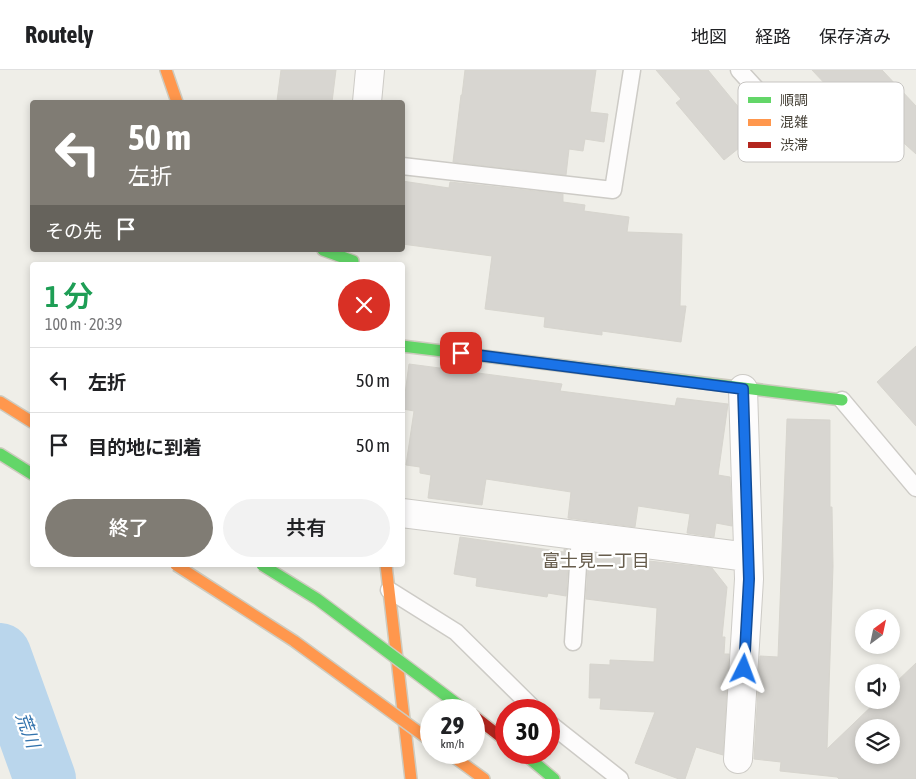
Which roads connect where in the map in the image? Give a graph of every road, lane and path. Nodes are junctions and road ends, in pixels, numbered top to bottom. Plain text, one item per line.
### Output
1 (166, 70) edge
2 (370, 70) edge
3 (632, 70) edge
4 (739, 70) edge
5 (750, 82) edge
6 (176, 100) edge
7 (368, 100) edge
8 (405, 166) edge
9 (330, 252) edge
10 (353, 259) edge
11 (405, 346) edge
12 (743, 389) junction
13 (842, 400) joint
14 (0, 402) edge
15 (30, 421) edge
16 (0, 454) edge
17 (30, 473) edge
18 (916, 488) edge
19 (405, 513) edge
20 (580, 536) junction
21 (748, 557) junction
22 (179, 567) edge
23 (265, 567) edge
24 (386, 567) edge
25 (388, 590) junction
26 (573, 642) dead end
27 (450, 699) edge
28 (524, 699) edge
29 (485, 725) edge
30 (495, 732) edge
31 (560, 732) edge
32 (420, 733) edge
33 (738, 759) dead end
34 (463, 764) edge
35 (536, 764) edge
36 (411, 779) edge
37 (484, 779) edge
38 (554, 779) edge
39 (620, 779) edge

1 - 6 street
2 - 7 street
3 - 8 lane
4 - 5 lane
9 - 10 street
11 - 12 street
12 - 13 street
12 - 21 street
13 - 18 lane
14 - 15 street
16 - 17 street
19 - 20 street
20 - 21 street
20 - 26 lane
21 - 33 street
22 - 32 street, bridge
23 - 27 street, bridge
24 - 25 street
25 - 28 lane
25 - 36 street
29 - 30 street
31 - 39 lane
34 - 37 street
35 - 38 street

